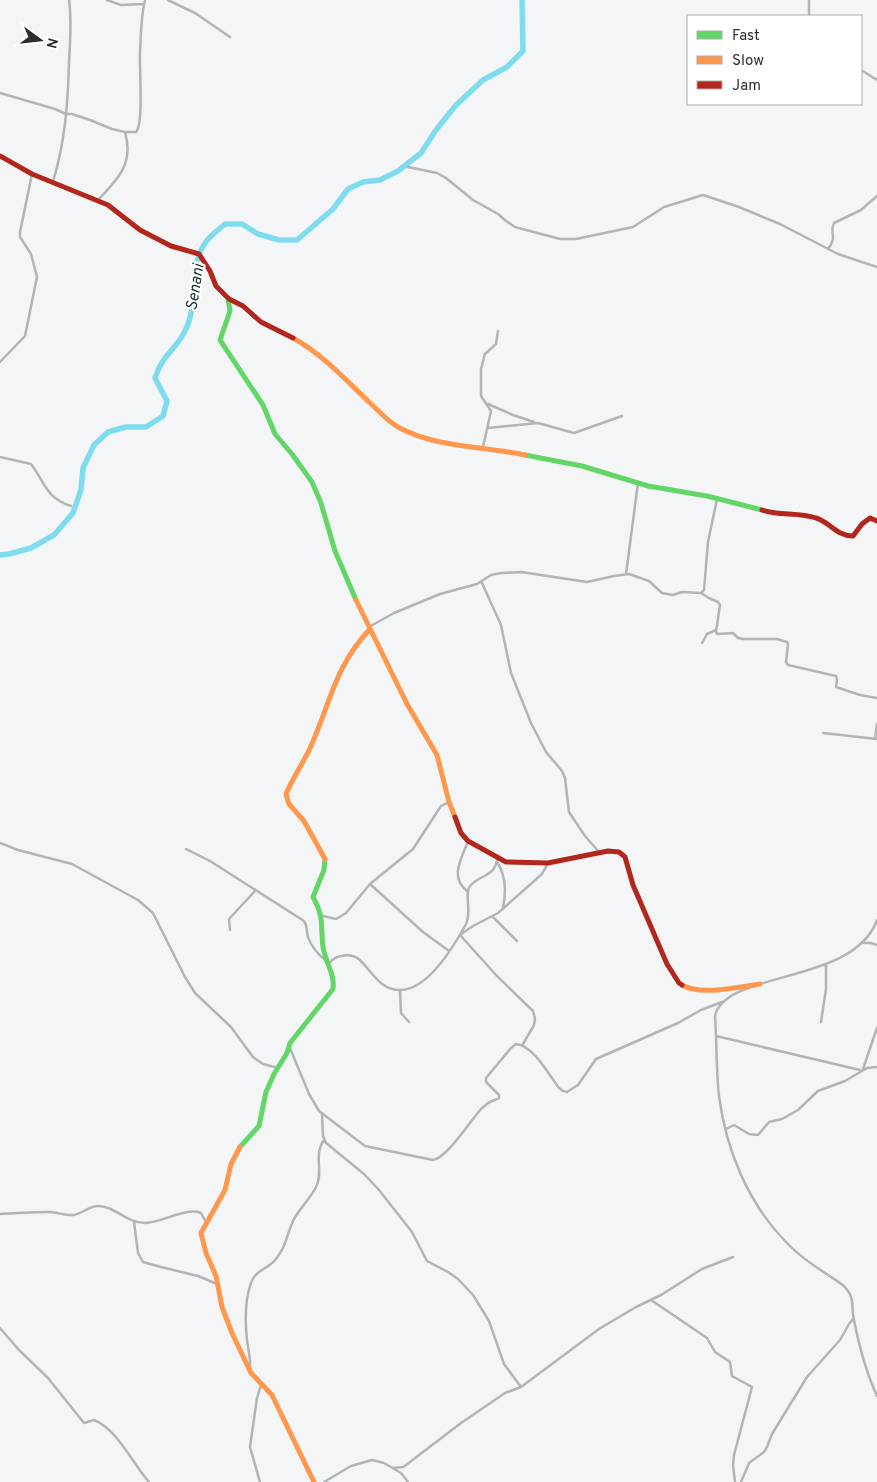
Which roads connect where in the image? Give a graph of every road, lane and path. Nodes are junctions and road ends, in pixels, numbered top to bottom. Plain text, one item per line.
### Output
1 (69, 0) edge
2 (107, 0) edge
3 (145, 0) edge
4 (168, 0) edge
5 (809, 0) edge
6 (144, 4) junction
7 (809, 15) edge
8 (230, 38) dead end
9 (862, 71) edge
10 (877, 80) edge
11 (0, 93) edge
12 (66, 114) junction
13 (125, 132) junction
14 (0, 156) edge
15 (408, 167) dead end
16 (32, 174) junction
17 (53, 182) junction
18 (877, 196) edge
19 (98, 200) junction
20 (828, 249) junction
21 (877, 267) edge
22 (228, 298) junction
23 (498, 331) dead end
24 (0, 362) edge
25 (486, 403) junction
26 (622, 416) dead end
27 (538, 423) junction
28 (488, 428) junction
29 (483, 447) junction
30 (0, 457) edge
31 (638, 483) junction
32 (717, 499) junction
33 (71, 506) dead end
34 (877, 521) edge
35 (626, 574) junction
36 (482, 582) junction
37 (701, 593) junction
38 (369, 628) junction
39 (716, 630) junction
40 (702, 642) dead end
41 (877, 698) edge
42 (877, 724) edge
43 (823, 733) dead end
44 (876, 739) edge
45 (449, 802) junction
46 (468, 841) junction
47 (0, 843) edge
48 (186, 849) dead end
49 (600, 853) junction
50 (497, 860) junction
51 (548, 863) junction
52 (370, 884) junction
53 (255, 891) junction
54 (467, 891) junction
55 (503, 909) junction
56 (321, 916) junction
57 (493, 917) junction
58 (877, 920) edge
59 (230, 930) dead end
60 (460, 935) junction
61 (517, 941) dead end
62 (862, 944) junction
63 (877, 945) edge
64 (449, 950) junction
65 (327, 963) junction
66 (826, 965) junction
67 (760, 984) junction
68 (400, 990) junction
69 (723, 1001) junction
70 (409, 1022) dead end
71 (821, 1022) dead end
72 (877, 1028) edge
73 (716, 1036) junction
74 (522, 1045) junction
75 (290, 1048) junction
76 (877, 1067) edge
77 (278, 1068) junction
78 (862, 1070) junction
79 (322, 1113) junction
80 (726, 1129) junction
81 (324, 1140) junction
82 (0, 1214) edge
83 (134, 1221) junction
84 (206, 1222) junction
85 (732, 1257) dead end
86 (218, 1285) junction
87 (651, 1300) junction
88 (853, 1319) junction
89 (0, 1328) edge
90 (250, 1371) junction
91 (261, 1385) junction
92 (521, 1387) junction
93 (877, 1396) edge
94 (392, 1468) junction
95 (149, 1482) edge
96 (260, 1482) edge
97 (314, 1482) edge
98 (324, 1482) edge
99 (408, 1482) edge
100 (735, 1482) edge
101 (741, 1482) edge

1 - 12 street
2 - 6 street
3 - 6 street
4 - 8 street
5 - 7 street
6 - 13 street
9 - 10 street
11 - 12 street
12 - 13 street
12 - 17 street
13 - 19 street
14 - 16 street
15 - 20 street
16 - 17 street
16 - 24 street
17 - 19 street
18 - 20 street
19 - 22 street
20 - 21 street
22 - 29 street
22 - 38 street
23 - 25 street
25 - 27 street
25 - 28 street
26 - 27 street
27 - 28 street
28 - 29 street
29 - 31 street
30 - 33 street
31 - 32 street
31 - 35 street
32 - 34 street
32 - 37 street
35 - 36 street
35 - 37 street
36 - 38 street
36 - 49 street
37 - 39 street
38 - 45 street
38 - 56 street
39 - 40 street
39 - 41 street
42 - 44 street
43 - 44 street
45 - 46 street
45 - 52 street
46 - 50 street
46 - 54 street
47 - 77 street
48 - 53 street
49 - 51 street
49 - 67 street
50 - 51 street
50 - 54 street
50 - 55 street
51 - 55 street
52 - 56 street
52 - 64 street
53 - 59 street
53 - 65 street
54 - 60 street
55 - 57 street
56 - 65 street
57 - 60 street
57 - 61 street
58 - 62 street
60 - 64 street
60 - 74 street
62 - 63 street
62 - 66 street
64 - 68 street
65 - 68 street
65 - 75 street
66 - 67 street
66 - 71 street
67 - 69 street
68 - 70 street
69 - 73 street
69 - 74 street
72 - 78 street
73 - 78 street
73 - 80 street
74 - 79 street
75 - 77 street
75 - 79 street
76 - 78 street
77 - 84 street
78 - 80 street
79 - 81 street
80 - 88 street
81 - 90 street
81 - 92 street
82 - 83 street
83 - 84 street
83 - 86 street
84 - 86 street
85 - 87 street
86 - 90 street
87 - 92 street
87 - 100 street
88 - 93 street
88 - 101 street
89 - 95 street
90 - 91 street
91 - 96 street
91 - 97 street
92 - 94 street
94 - 98 street
94 - 99 street

